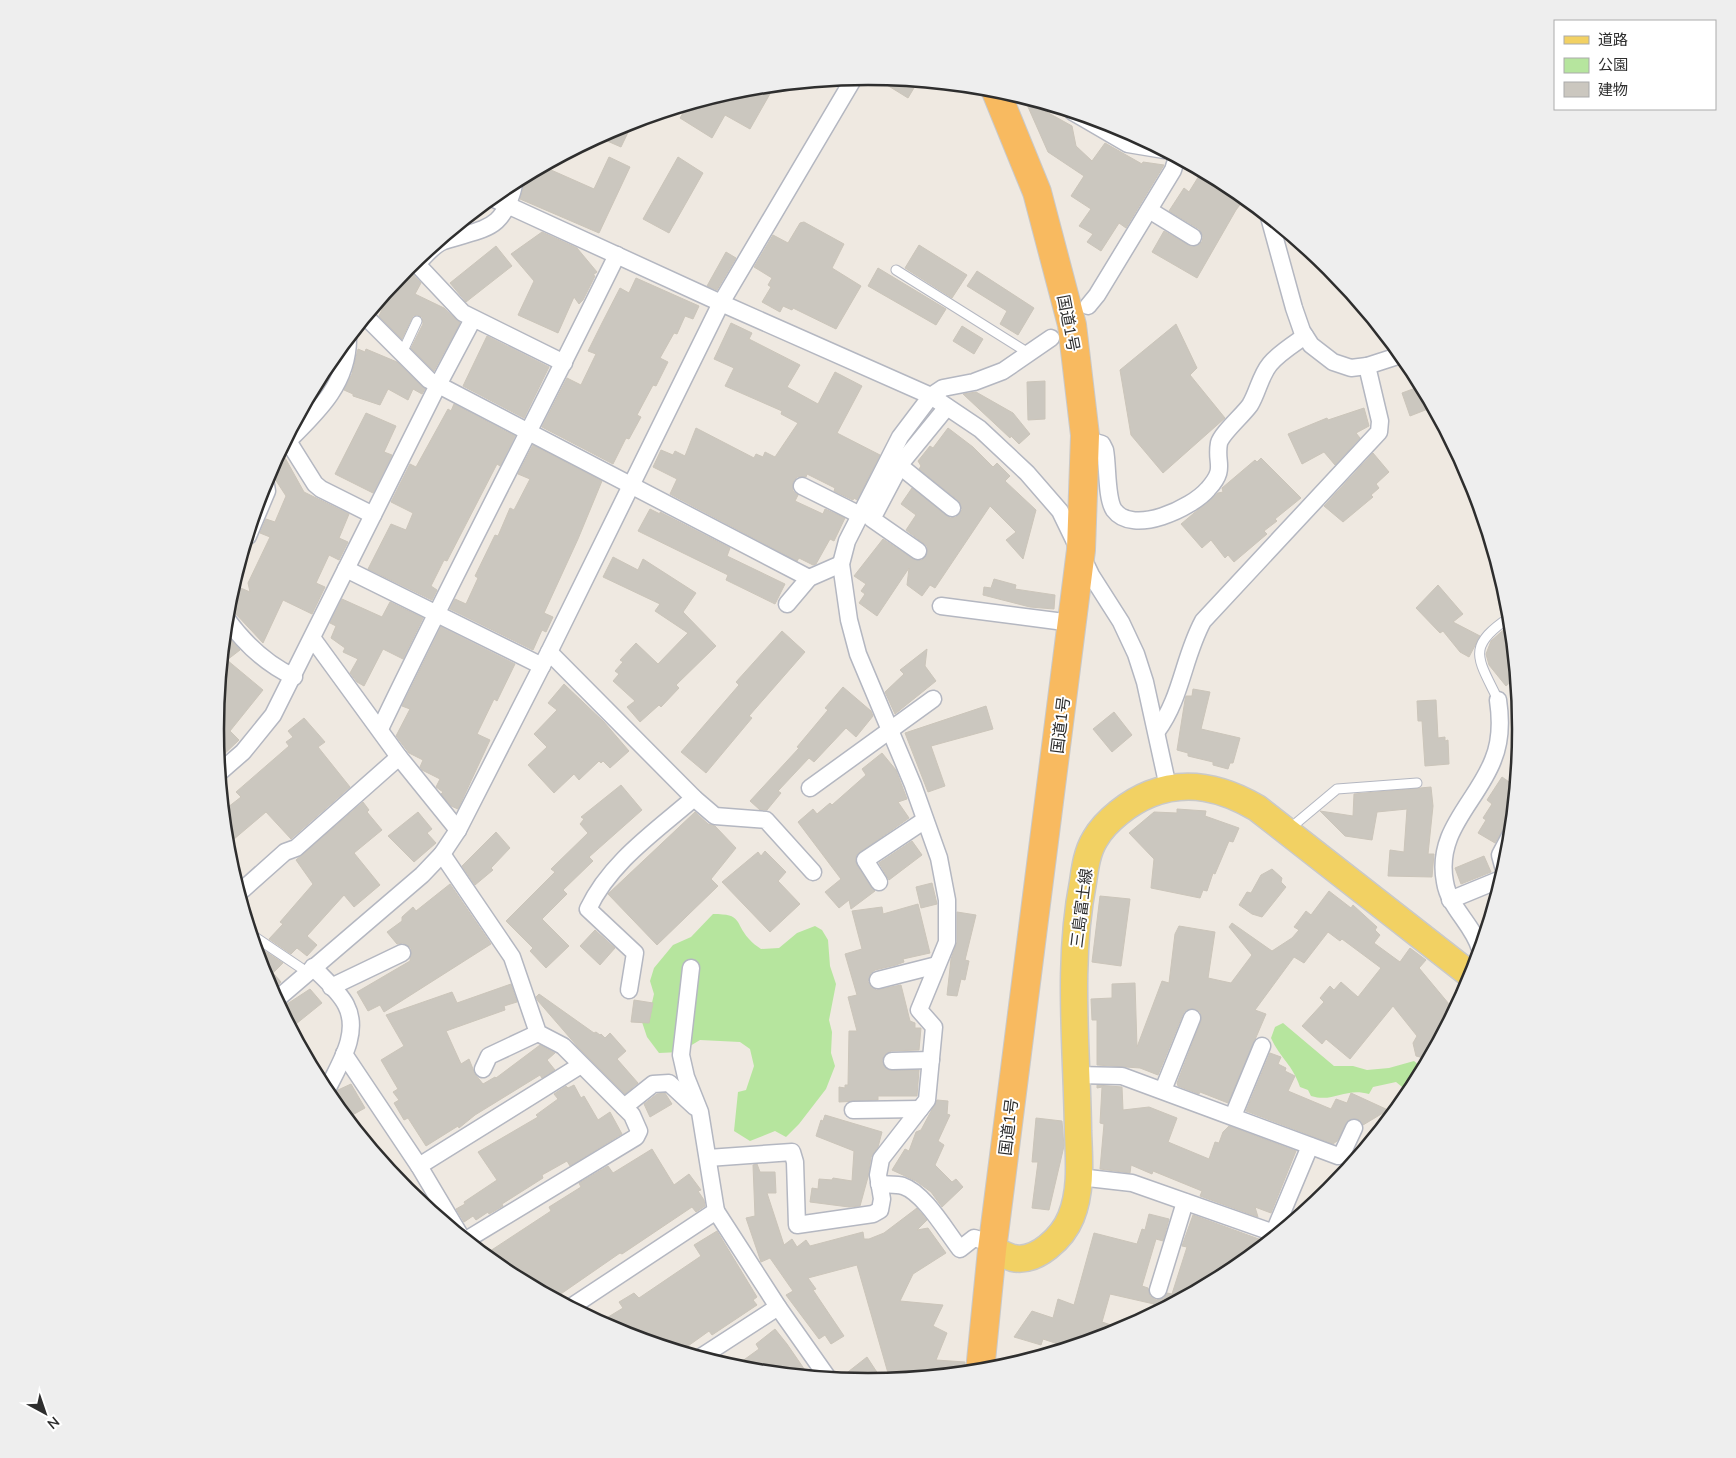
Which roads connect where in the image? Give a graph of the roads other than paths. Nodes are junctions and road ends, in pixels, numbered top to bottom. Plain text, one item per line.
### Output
1 (850, 85) edge
2 (999, 98) edge
3 (1105, 130) edge
4 (1142, 146) edge
5 (1175, 163) edge
6 (512, 193) edge
7 (500, 201) edge
8 (509, 205) junction
9 (1149, 210) junction
10 (1272, 228) edge
11 (1193, 237) dead end
12 (448, 241) edge
13 (617, 255) junction
14 (420, 267) edge
15 (896, 270) dead end
16 (721, 303) junction
17 (1088, 306) dead end
18 (473, 319) junction
19 (370, 321) edge
20 (418, 321) dead end
21 (1306, 336) junction
22 (1052, 338) dead end
23 (402, 353) junction
24 (345, 354) edge
25 (1030, 354) junction
26 (1393, 357) edge
27 (564, 363) junction
28 (1367, 366) junction
29 (438, 385) junction
30 (931, 396) junction
31 (946, 406) junction
32 (530, 432) junction
33 (296, 433) edge
34 (1085, 439) junction
35 (288, 448) edge
36 (900, 466) junction
37 (631, 484) junction
38 (802, 486) dead end
39 (952, 508) dead end
40 (373, 515) junction
41 (860, 515) junction
42 (1081, 550) junction
43 (918, 551) dead end
44 (840, 564) junction
45 (346, 569) junction
46 (809, 578) junction
47 (787, 604) dead end
48 (941, 606) dead end
49 (436, 612) junction
50 (1072, 622) junction
51 (1503, 622) edge
52 (233, 626) edge
53 (313, 639) junction
54 (546, 659) junction
55 (294, 677) junction
56 (934, 699) dead end
57 (1498, 700) joint
58 (380, 729) junction
59 (1157, 731) junction
60 (889, 732) junction
61 (400, 757) junction
62 (225, 768) edge
63 (1417, 783) dead end
64 (1168, 787) junction
65 (810, 788) dead end
66 (694, 798) junction
67 (925, 820) junction
68 (458, 830) junction
69 (1287, 831) junction
70 (442, 854) junction
71 (813, 872) dead end
72 (879, 882) dead end
73 (1493, 883) edge
74 (244, 888) edge
75 (1450, 900) junction
76 (1477, 938) edge
77 (259, 940) edge
78 (402, 953) dead end
79 (937, 965) junction
80 (691, 968) dead end
81 (310, 969) junction
82 (1465, 970) edge
83 (878, 980) dead end
84 (331, 988) junction
85 (629, 990) dead end
86 (282, 995) edge
87 (1192, 1018) dead end
88 (538, 1033) junction
89 (1262, 1046) dead end
90 (344, 1054) junction
91 (931, 1060) junction
92 (892, 1061) dead end
93 (581, 1065) junction
94 (483, 1069) dead end
95 (1077, 1075) junction
96 (330, 1083) edge
97 (1163, 1090) junction
98 (624, 1107) junction
99 (920, 1109) junction
100 (853, 1110) dead end
101 (700, 1112) junction
102 (1233, 1116) junction
103 (1354, 1128) dead end
104 (1310, 1146) junction
105 (708, 1158) junction
106 (419, 1166) junction
107 (1079, 1177) junction
108 (880, 1184) junction
109 (1186, 1202) junction
110 (716, 1211) junction
111 (451, 1219) edge
112 (1278, 1225) edge
113 (1270, 1231) edge
114 (472, 1237) edge
115 (992, 1250) junction
116 (1158, 1290) dead end
117 (576, 1303) edge
118 (778, 1307) junction
119 (708, 1353) edge
120 (981, 1363) edge
121 (824, 1372) edge

1 - 16 street
2 - 34 highway, 国道1号
3 - 4 street
5 - 9 street
6 - 8 street
7 - 8 street
8 - 12 street
8 - 13 street
9 - 11 street
9 - 17 street
10 - 21 street
13 - 16 street
13 - 27 street
14 - 18 street
15 - 25 lane
16 - 30 street
16 - 37 street
18 - 27 street
18 - 29 street
19 - 23 street
20 - 23 lane
21 - 28 street
21 - 34 street
22 - 25 street
23 - 29 street
24 - 33 street
25 - 30 street
26 - 28 street
27 - 32 street
28 - 59 street
29 - 32 street
29 - 40 street
30 - 31 street
30 - 41 street
31 - 36 street
31 - 42 street
32 - 37 street
32 - 49 street
34 - 42 highway, 国道1号
35 - 40 street
36 - 39 street
36 - 43 street
37 - 46 street
37 - 54 street
38 - 41 street
40 - 45 street
41 - 44 street
42 - 50 highway, 国道1号
42 - 59 street
44 - 46 street
44 - 60 street
45 - 49 street
45 - 53 street
46 - 47 street
48 - 50 street
49 - 54 street
49 - 58 street
50 - 115 highway, 国道1号
51 - 57 lane
52 - 55 street
53 - 55 street
53 - 58 street
54 - 66 street
54 - 68 street
55 - 62 street
56 - 60 street
57 - 75 street
58 - 61 street
59 - 64 street
60 - 65 street
60 - 67 street
61 - 68 street
61 - 74 street
63 - 69 lane
64 - 69 main road, 三島富士線
64 - 95 main road, 三島富士線
66 - 71 street
66 - 85 street
67 - 72 street
67 - 79 street
68 - 70 street
69 - 82 main road, 三島富士線
70 - 81 street
70 - 88 street
73 - 75 street
75 - 76 street
77 - 81 lane
78 - 84 street
79 - 83 street
79 - 91 street
80 - 101 street
81 - 84 street
81 - 86 street
84 - 90 street
87 - 97 street
88 - 93 street
88 - 94 street
89 - 102 street
90 - 96 street
90 - 106 street
91 - 92 street
91 - 99 street
93 - 98 street
93 - 106 street
95 - 97 street
95 - 107 main road, 三島富士線
97 - 102 street
98 - 101 street
98 - 114 street
99 - 100 street
99 - 108 street
101 - 105 street
102 - 104 street
103 - 104 street
104 - 112 street
105 - 108 street
105 - 110 street
106 - 111 street
107 - 109 street
107 - 115 main road, 三島富士線
108 - 115 street
109 - 113 street
109 - 116 street
110 - 117 street
110 - 118 street
115 - 120 highway, 国道1号
118 - 119 street
118 - 121 street

